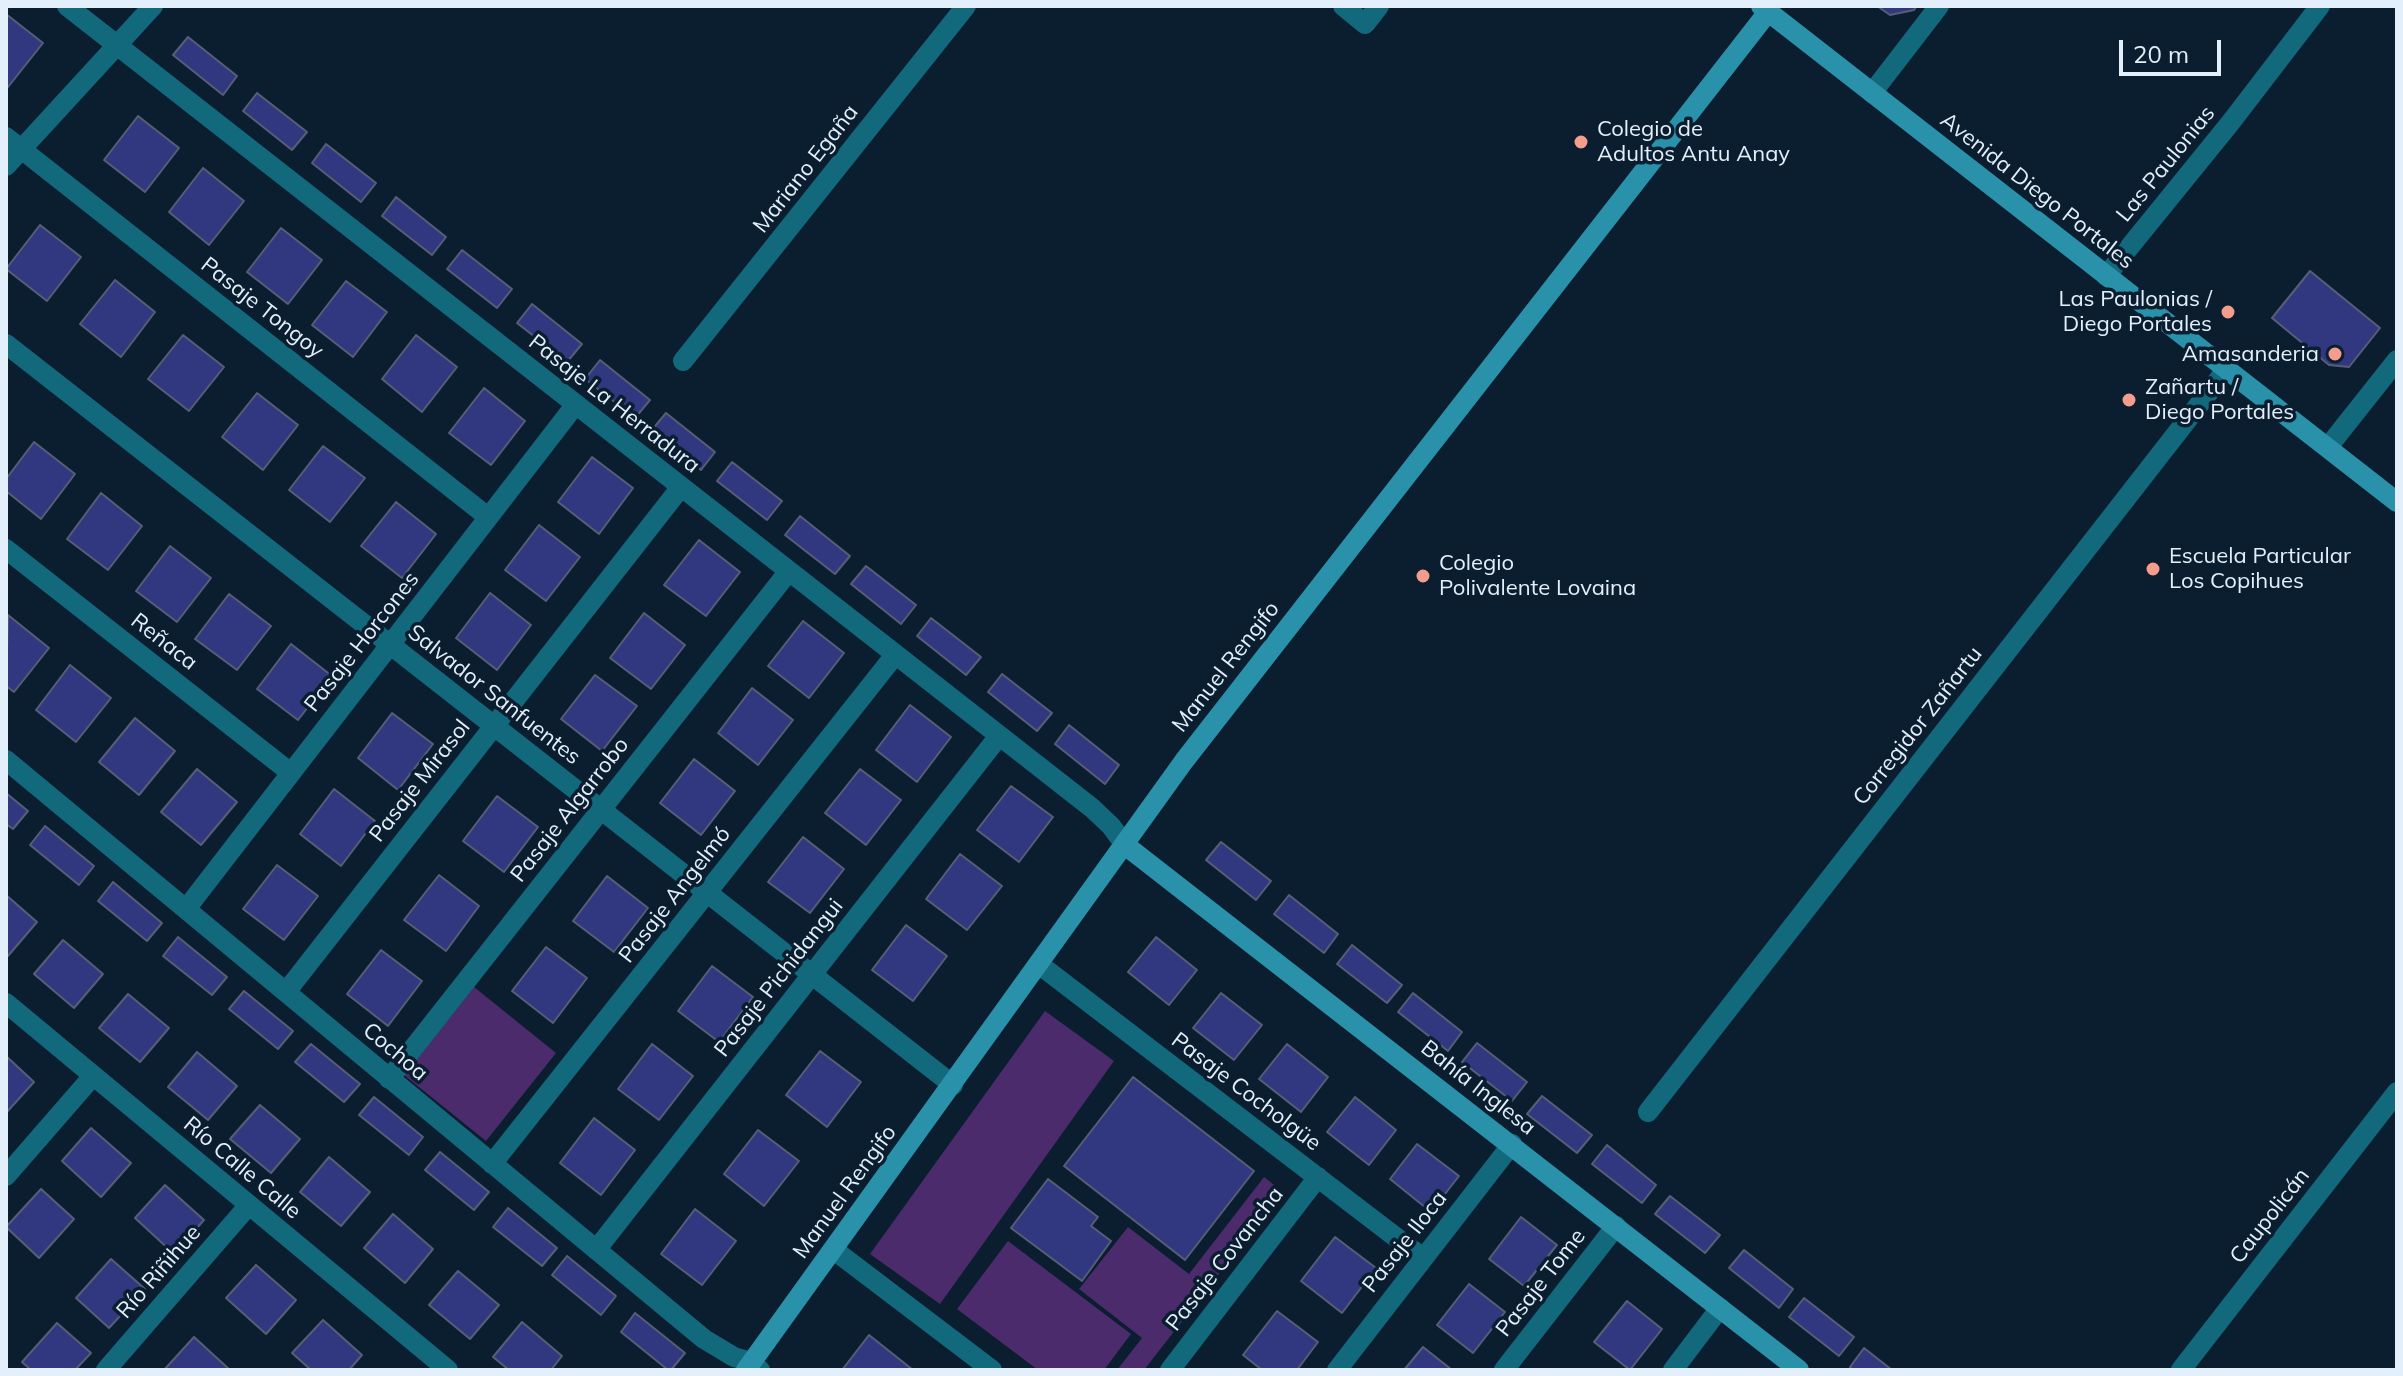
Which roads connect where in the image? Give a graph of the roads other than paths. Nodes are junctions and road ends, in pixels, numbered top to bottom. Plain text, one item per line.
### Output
1 (67, 6) edge
2 (153, 6) edge
3 (966, 6) edge
4 (1343, 6) edge
5 (1379, 6) edge
6 (1939, 6) edge
7 (2320, 6) edge
8 (1764, 9) edge
9 (117, 45) junction
10 (1872, 93) junction
11 (14, 143) edge
12 (6, 166) edge
13 (2106, 276) junction
14 (6, 344) edge
15 (2397, 360) edge
16 (683, 361) dead end
17 (2226, 370) junction
18 (576, 404) junction
19 (2328, 447) junction
20 (681, 487) junction
21 (2397, 502) edge
22 (488, 517) junction
23 (6, 549) edge
24 (789, 571) junction
25 (390, 644) junction
26 (895, 655) junction
27 (494, 725) junction
28 (999, 736) junction
29 (6, 760) edge
30 (291, 773) junction
31 (601, 809) junction
32 (1125, 845) junction
33 (707, 892) junction
34 (186, 909) junction
35 (1040, 965) junction
36 (812, 975) junction
37 (286, 992) junction
38 (6, 1003) edge
39 (93, 1076) junction
40 (389, 1079) junction
41 (953, 1085) junction
42 (2397, 1092) edge
43 (1648, 1112) dead end
44 (1512, 1144) junction
45 (492, 1164) junction
46 (6, 1176) edge
47 (1318, 1177) junction
48 (249, 1205) junction
49 (1616, 1226) junction
50 (596, 1250) junction
51 (834, 1250) junction
52 (1423, 1258) junction
53 (1720, 1308) junction
54 (115, 1367) edge
55 (752, 1367) edge
56 (448, 1370) edge
57 (992, 1370) edge
58 (1170, 1370) edge
59 (1337, 1370) edge
60 (1504, 1370) edge
61 (1673, 1370) edge
62 (1799, 1370) edge
63 (2181, 1370) edge

1 - 9 street, Pasaje La Herradura
2 - 9 street
3 - 16 street, Mariano Egaña
4 - 5 street
6 - 10 street
7 - 13 street, Las Paulonias
8 - 10 street, Avenida Diego Portales
8 - 32 street, Manuel Rengifo
9 - 11 street
9 - 18 street, Pasaje La Herradura
10 - 13 street, Avenida Diego Portales
11 - 12 street
11 - 22 street, Pasaje Tongoy
13 - 17 street, Avenida Diego Portales
14 - 25 street, Salvador Sanfuentes
15 - 19 street
17 - 19 street, Avenida Diego Portales
17 - 43 street, Corregidor Zañartu
18 - 20 street, Pasaje La Herradura
18 - 22 street, Pasaje Horcones
19 - 21 street, Avenida Diego Portales
20 - 24 street, Pasaje La Herradura
20 - 27 street, Pasaje Mirasol
22 - 25 street, Pasaje Horcones
23 - 30 street, Reñaca
24 - 26 street, Pasaje La Herradura
24 - 31 street, Pasaje Algarrobo
25 - 27 street, Salvador Sanfuentes
25 - 30 street, Pasaje Horcones
26 - 28 street, Pasaje La Herradura
26 - 33 street, Pasaje Angelmó
27 - 31 street, Salvador Sanfuentes
27 - 37 street, Pasaje Mirasol
28 - 32 street, Pasaje La Herradura
28 - 36 street, Pasaje Pichidangui
29 - 34 street, Cochoa
30 - 34 street, Pasaje Horcones
31 - 33 street, Salvador Sanfuentes
31 - 40 street, Pasaje Algarrobo
32 - 35 street, Manuel Rengifo
32 - 44 street, Bahía Inglesa
33 - 36 street, Salvador Sanfuentes
33 - 45 street, Pasaje Angelmó
34 - 37 street, Cochoa
35 - 41 street, Manuel Rengifo
35 - 47 street, Pasaje Cocholgüe
36 - 41 street, Salvador Sanfuentes
36 - 50 street, Pasaje Pichidangui
37 - 40 street, Cochoa
38 - 39 street, Río Calle Calle
39 - 46 street
39 - 48 street, Río Calle Calle
40 - 45 street, Cochoa
41 - 51 street, Manuel Rengifo
42 - 63 street, Caupolicán
44 - 49 street, Bahía Inglesa
44 - 52 street, Pasaje Iloca
45 - 50 street, Cochoa
47 - 52 street, Pasaje Cocholgüe
47 - 58 street, Pasaje Covancha
48 - 54 street, Río Riñihue
48 - 56 street, Río Calle Calle
49 - 53 street, Bahía Inglesa
49 - 60 street, Pasaje Tome
50 - 55 street, Cochoa
51 - 55 street, Manuel Rengifo
51 - 57 street
52 - 59 street, Pasaje Iloca
53 - 61 street
53 - 62 street, Bahía Inglesa

